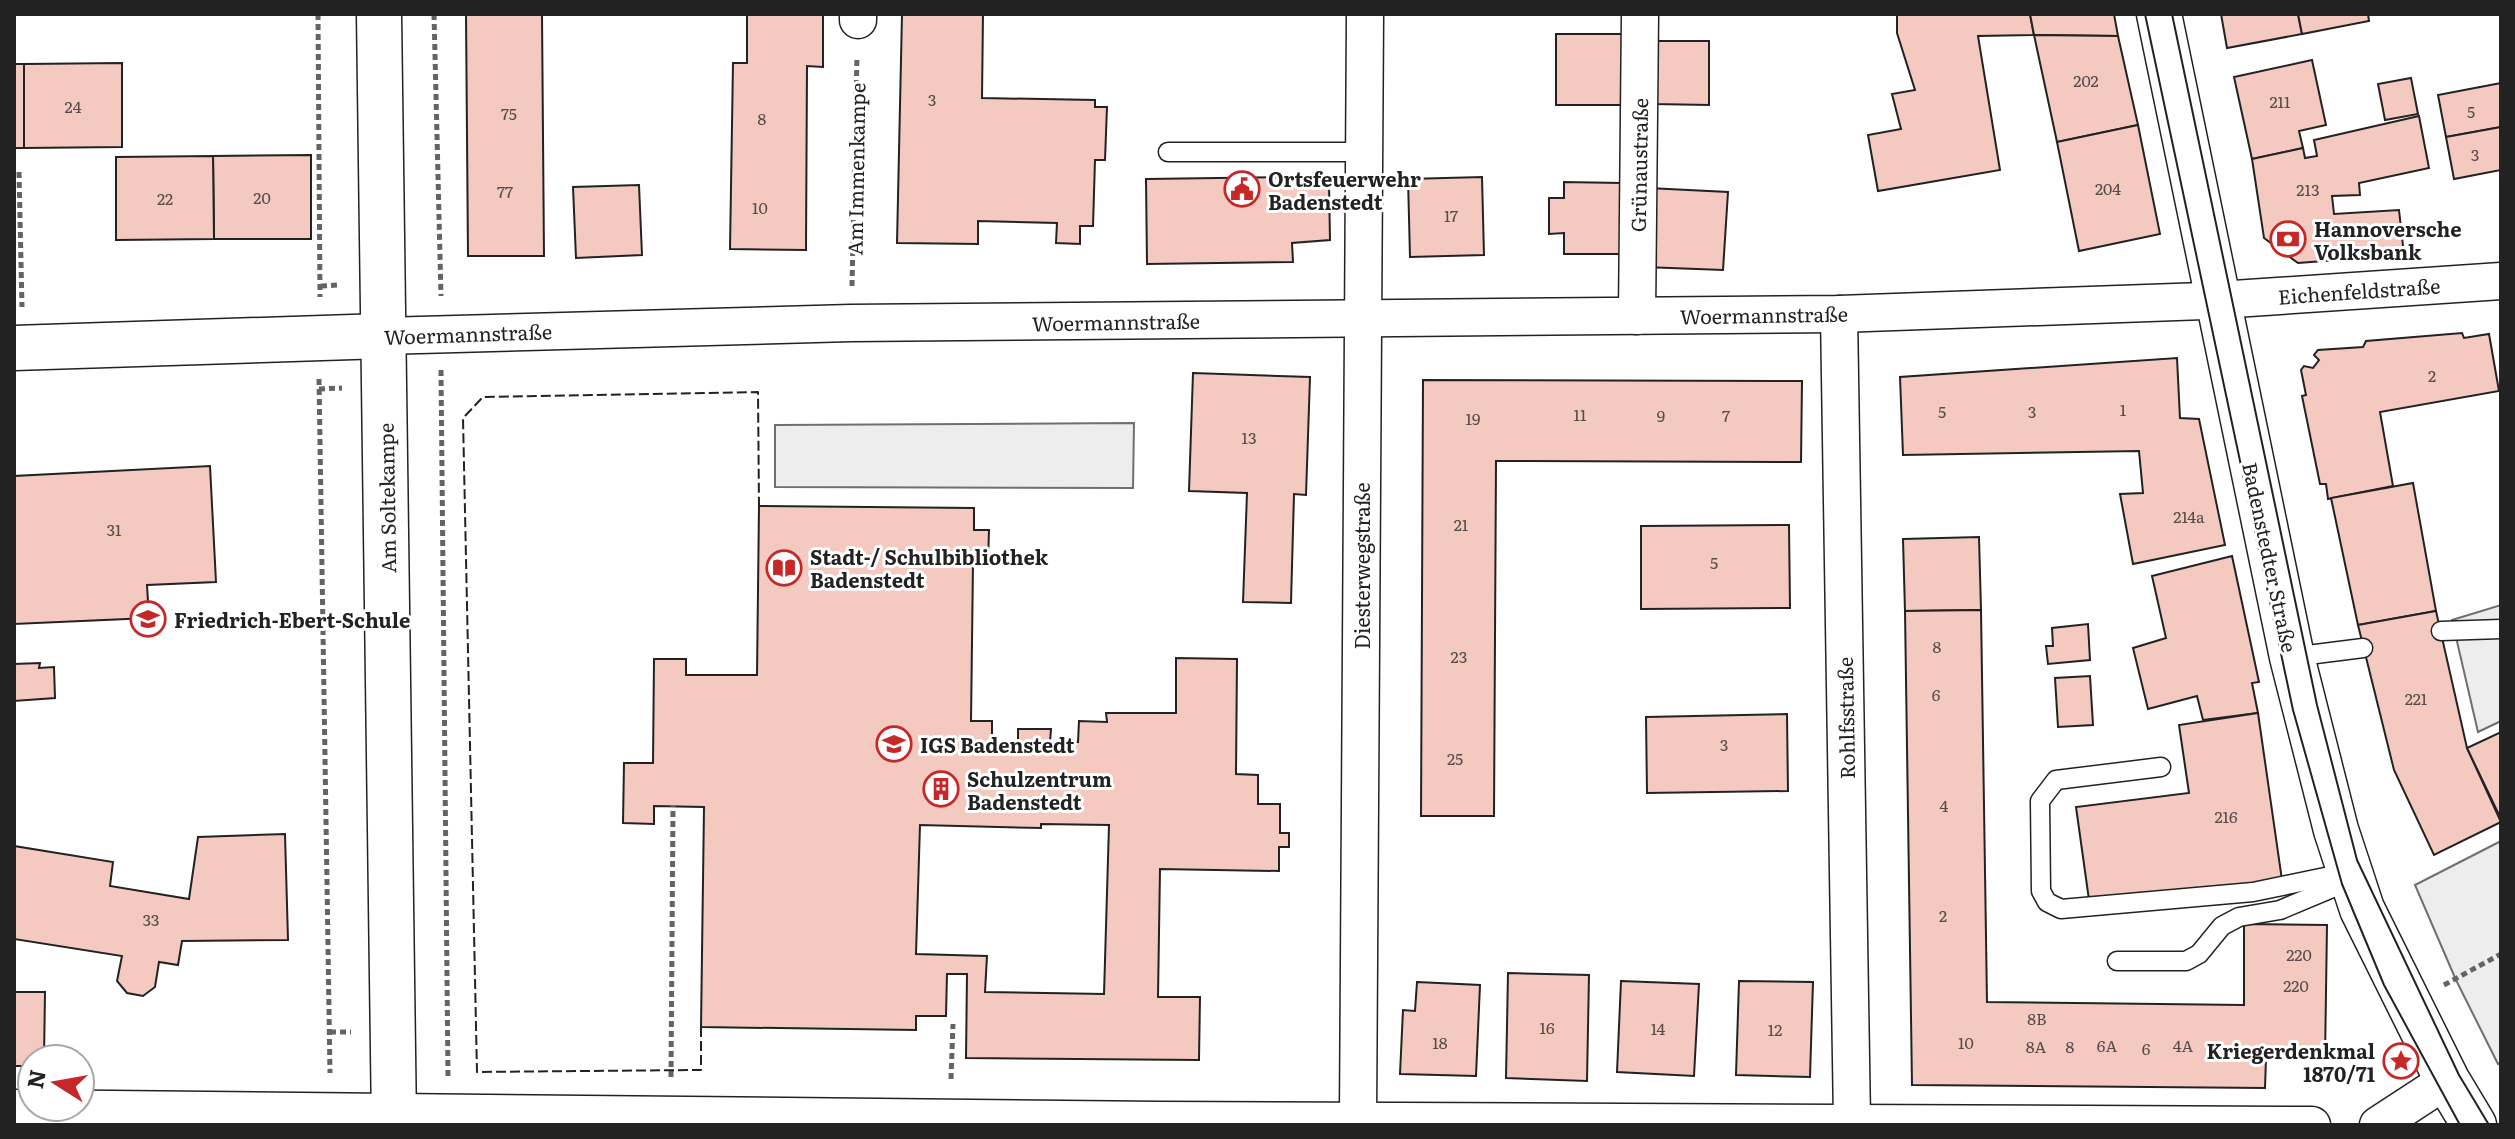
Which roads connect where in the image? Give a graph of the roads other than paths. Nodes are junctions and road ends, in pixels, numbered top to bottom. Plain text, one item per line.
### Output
1 (379, 14) edge
2 (1365, 14) edge
3 (1640, 14) edge
4 (2159, 14) edge
5 (1168, 152) dead end
6 (1364, 152) junction
7 (2501, 281) edge
8 (2218, 300) junction
9 (1839, 314) junction
10 (1637, 316) junction
11 (1362, 319) junction
12 (383, 336) junction
13 (19, 348) edge
14 (2501, 629) edge
15 (2441, 631) dead end
16 (2363, 648) dead end
17 (2292, 657) junction
18 (2161, 767) dead end
19 (2350, 876) junction
20 (2117, 961) dead end
21 (2447, 1080) junction
22 (14, 1108) edge
23 (395, 1119) edge
24 (1358, 1119) junction
25 (1852, 1121) junction
26 (1159, 1122) edge
27 (2312, 1125) edge
28 (2378, 1125) edge
29 (2474, 1125) edge

1 - 12 street, Am Soltekampe
2 - 6 street, Diesterwegstraße
3 - 10 street, Grünaustraße
4 - 8 street, Badenstedter Straße
5 - 6 lane
6 - 11 street, Diesterwegstraße
7 - 8 street, Eichenfeldstraße
8 - 9 street, Woermannstraße
8 - 17 street, Badenstedter Straße
9 - 10 street, Woermannstraße
9 - 25 street, Rohlfsstraße
10 - 11 street, Woermannstraße
11 - 12 street, Woermannstraße
11 - 24 street, Diesterwegstraße
12 - 13 street, Woermannstraße
12 - 23 street, Am Soltekampe
14 - 15 lane
16 - 17 lane
17 - 19 street, Badenstedter Straße
18 - 19 lane
19 - 20 lane
19 - 21 street, Badenstedter Straße
21 - 28 street
21 - 29 street, Badenstedter Straße
22 - 23 street
23 - 26 street
24 - 25 street
24 - 26 street
25 - 27 street

